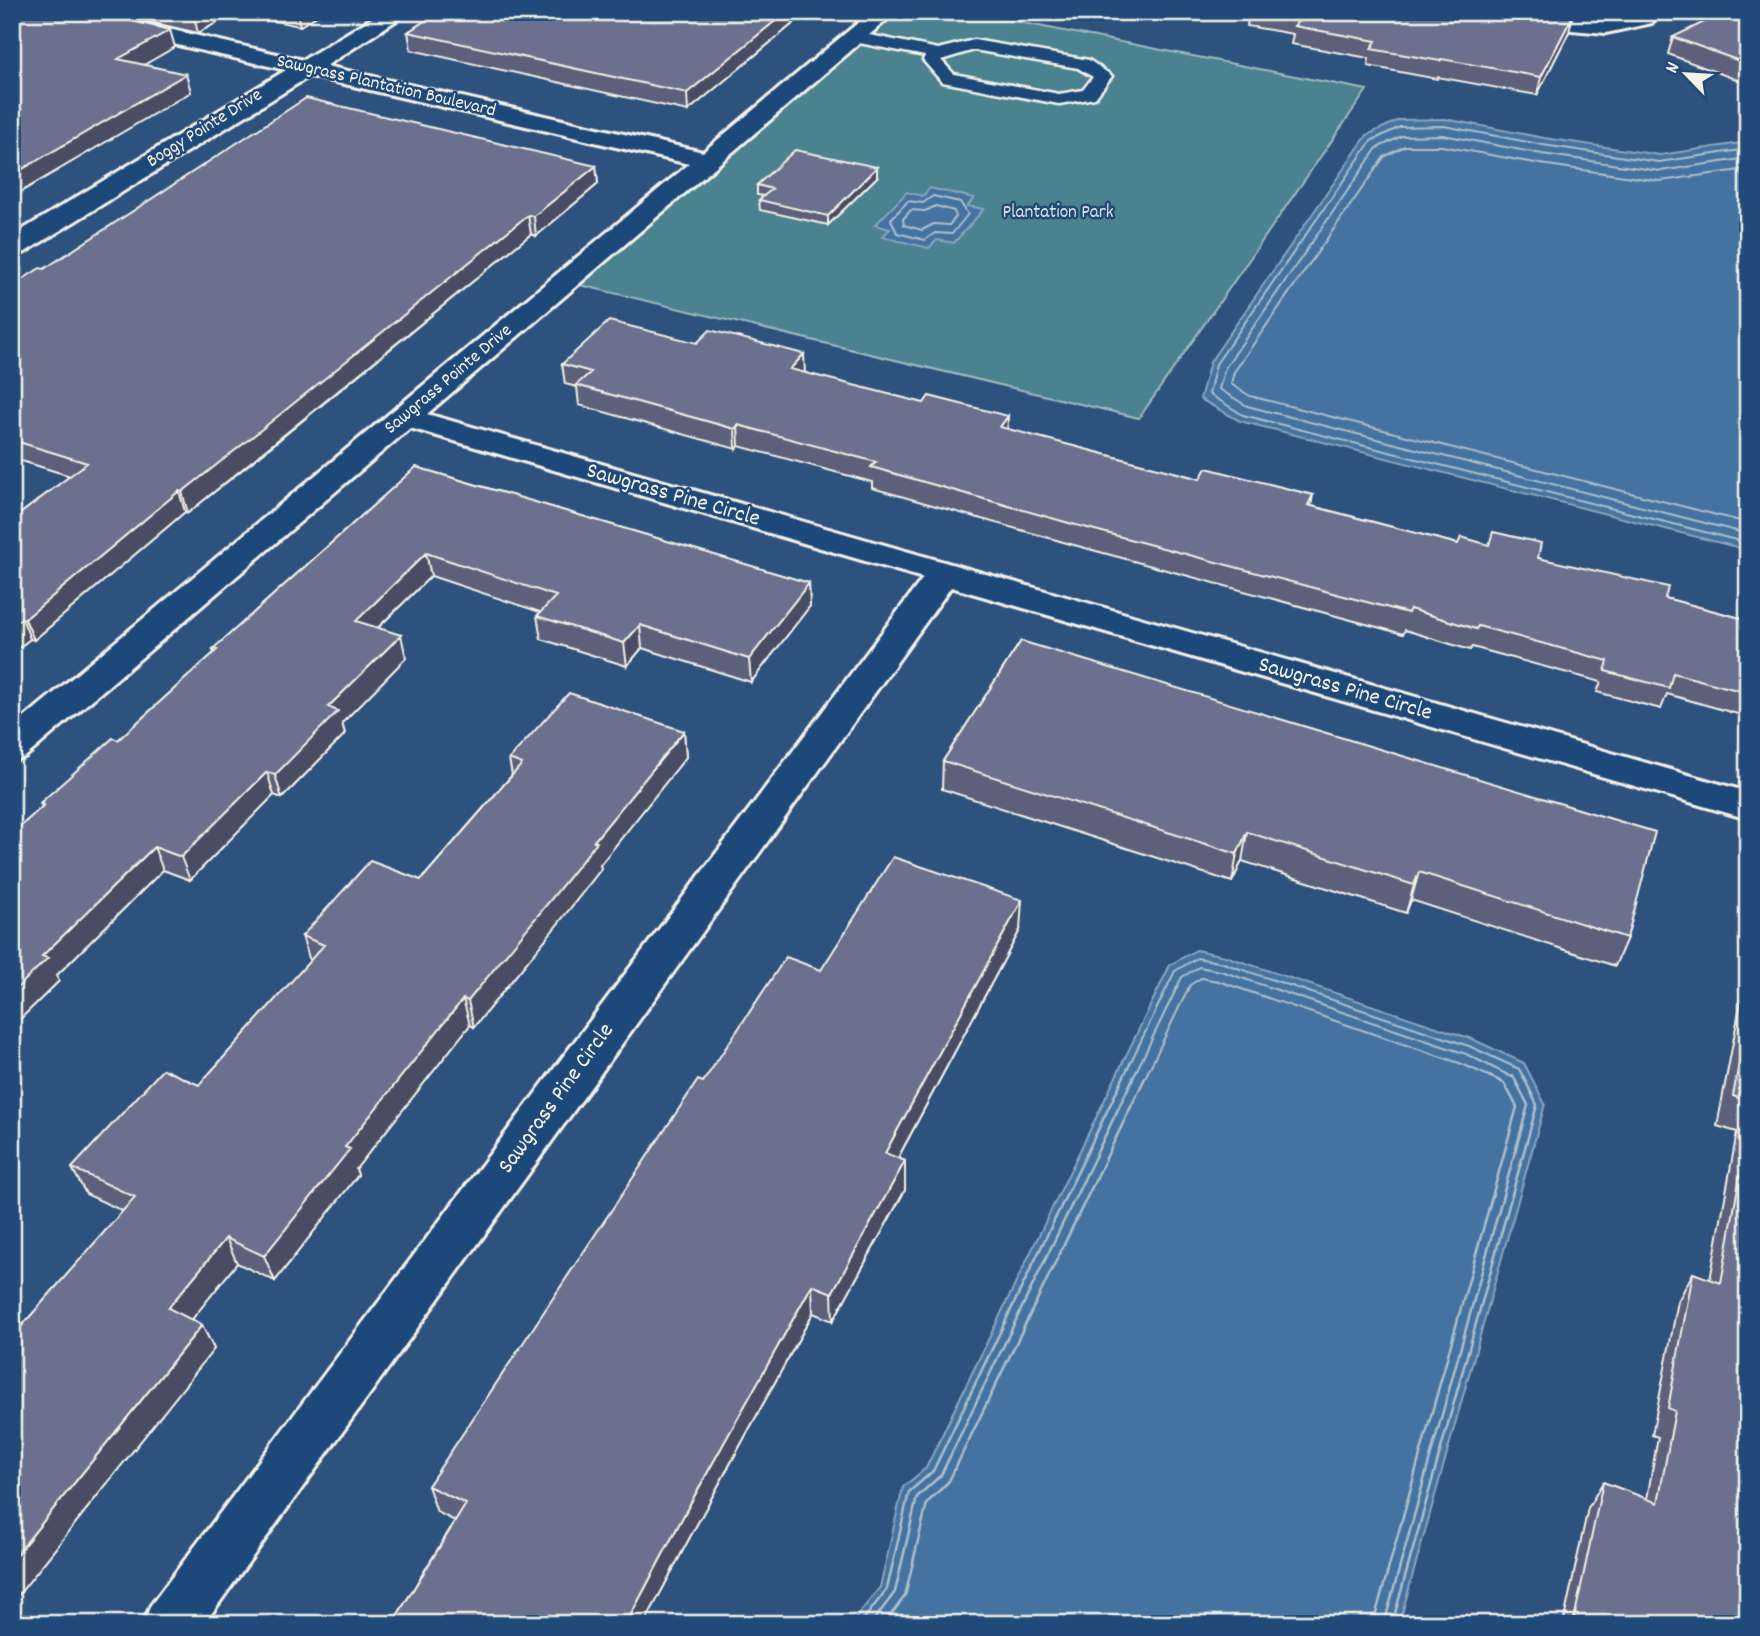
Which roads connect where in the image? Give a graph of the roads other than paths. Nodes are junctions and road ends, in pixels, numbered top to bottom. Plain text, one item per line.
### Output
1 (64, 12) edge
2 (398, 12) edge
3 (885, 12) edge
4 (1497, 12) edge
5 (1648, 12) edge
6 (855, 37) junction
7 (938, 54) junction
8 (306, 68) junction
9 (708, 161) junction
10 (12, 248) edge
11 (404, 417) junction
12 (943, 573) junction
13 (12, 748) edge
14 (1748, 806) edge
15 (170, 1624) edge

1 - 8 street, Sawgrass Plantation Boulevard
2 - 8 street, Boggy Pointe Drive
3 - 6 street, Sawgrass Pointe Drive
4 - 5 street
6 - 7 lane
6 - 9 street, Sawgrass Pointe Drive
7 - 7 lane
8 - 9 street, Sawgrass Plantation Boulevard
8 - 10 street, Boggy Pointe Drive
9 - 11 street, Sawgrass Pointe Drive
11 - 12 street, Sawgrass Pine Circle
11 - 13 street, Sawgrass Pointe Drive
12 - 14 street, Sawgrass Pine Circle
12 - 15 street, Sawgrass Pine Circle

